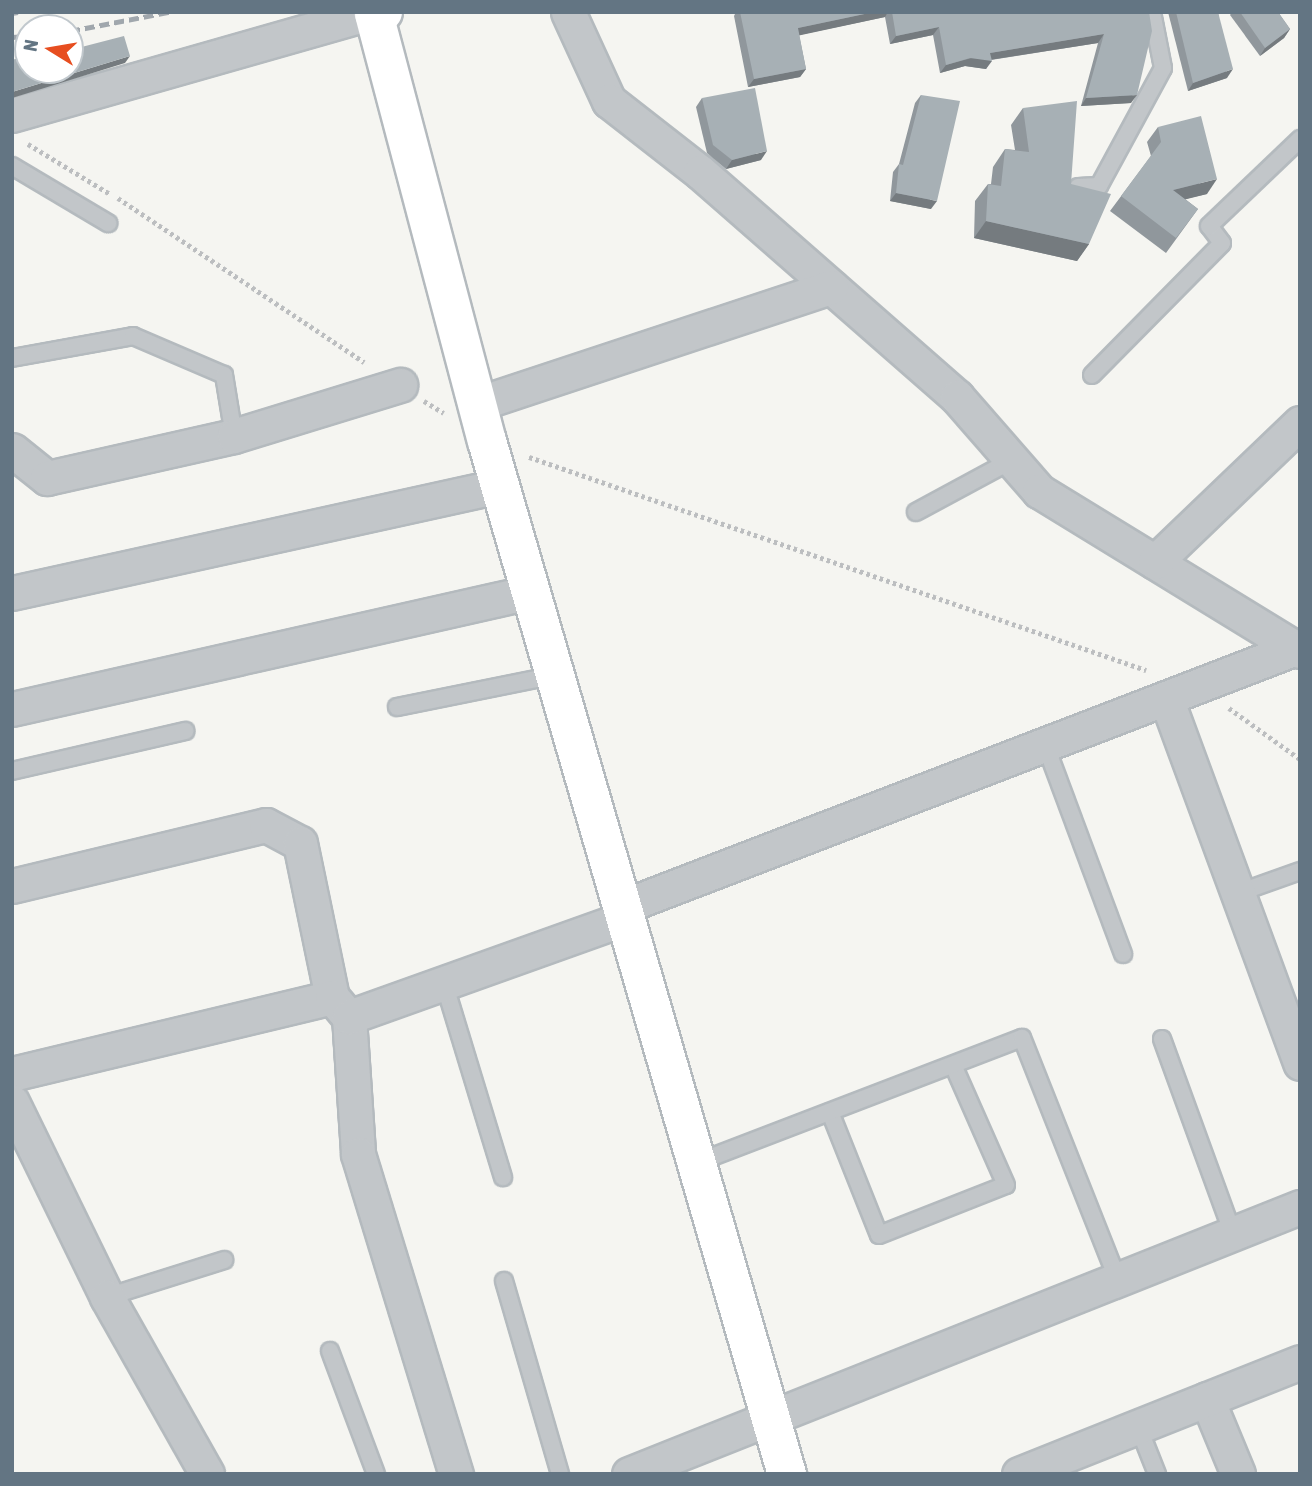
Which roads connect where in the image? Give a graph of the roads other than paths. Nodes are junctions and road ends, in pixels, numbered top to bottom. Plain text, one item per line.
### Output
1 (568, 12) edge
2 (1152, 12) edge
3 (377, 13) edge
4 (18, 128) edge
5 (1300, 139) edge
6 (12, 166) edge
7 (1078, 187) edge
8 (108, 223) dead end
9 (831, 287) junction
10 (12, 358) edge
11 (1092, 375) dead end
12 (400, 385) road end
13 (477, 404) junction
14 (1300, 423) edge
15 (234, 436) junction
16 (12, 450) edge
17 (1012, 460) junction
18 (500, 486) junction
19 (916, 512) dead end
20 (1156, 562) junction
21 (530, 592) junction
22 (12, 593) edge
23 (1298, 649) edge
24 (555, 675) junction
25 (1182, 692) junction
26 (397, 707) dead end
27 (12, 709) edge
28 (185, 731) dead end
29 (1045, 744) junction
30 (12, 771) edge
31 (1300, 871) edge
32 (12, 886) edge
33 (1238, 893) junction
34 (624, 913) junction
35 (1123, 954) dead end
36 (444, 983) junction
37 (341, 1007) junction
38 (1162, 1039) dead end
39 (1300, 1063) edge
40 (953, 1065) junction
41 (12, 1073) edge
42 (12, 1102) edge
43 (830, 1112) junction
44 (696, 1163) junction
45 (503, 1177) dead end
46 (1300, 1207) edge
47 (1233, 1234) junction
48 (224, 1260) dead end
49 (1118, 1280) junction
50 (504, 1281) dead end
51 (107, 1297) junction
52 (330, 1351) dead end
53 (1300, 1362) edge
54 (1207, 1399) junction
55 (771, 1418) junction
56 (1138, 1426) junction
57 (1021, 1473) edge
58 (207, 1474) edge
59 (376, 1474) edge
60 (456, 1474) edge
61 (560, 1474) edge
62 (629, 1474) edge
63 (787, 1474) edge
64 (1157, 1474) edge
65 (1238, 1474) edge

1 - 9 street
2 - 7 lane
3 - 4 street
3 - 13 street
5 - 11 lane
6 - 8 lane
9 - 13 street
9 - 17 street
10 - 15 lane
12 - 15 street
13 - 18 street
14 - 20 street
15 - 16 street
17 - 19 lane
17 - 20 street
18 - 21 street
18 - 22 street
20 - 23 street
21 - 24 street
21 - 27 street
23 - 25 street
24 - 26 lane
24 - 34 street
25 - 29 street
25 - 33 street
28 - 30 lane
29 - 34 street
29 - 35 lane
31 - 33 lane
32 - 37 street
33 - 39 street
34 - 36 street
34 - 44 street
36 - 37 street
36 - 45 lane
37 - 41 street
37 - 60 street
38 - 47 lane
40 - 43 lane
40 - 43 lane
40 - 49 lane
42 - 51 street
43 - 44 lane
44 - 55 street
46 - 47 street
47 - 49 street
48 - 51 lane
49 - 55 street
50 - 61 lane
51 - 58 street
52 - 59 lane
53 - 54 street
54 - 56 street
54 - 65 street
55 - 62 street
55 - 63 street
56 - 57 street
56 - 64 lane

